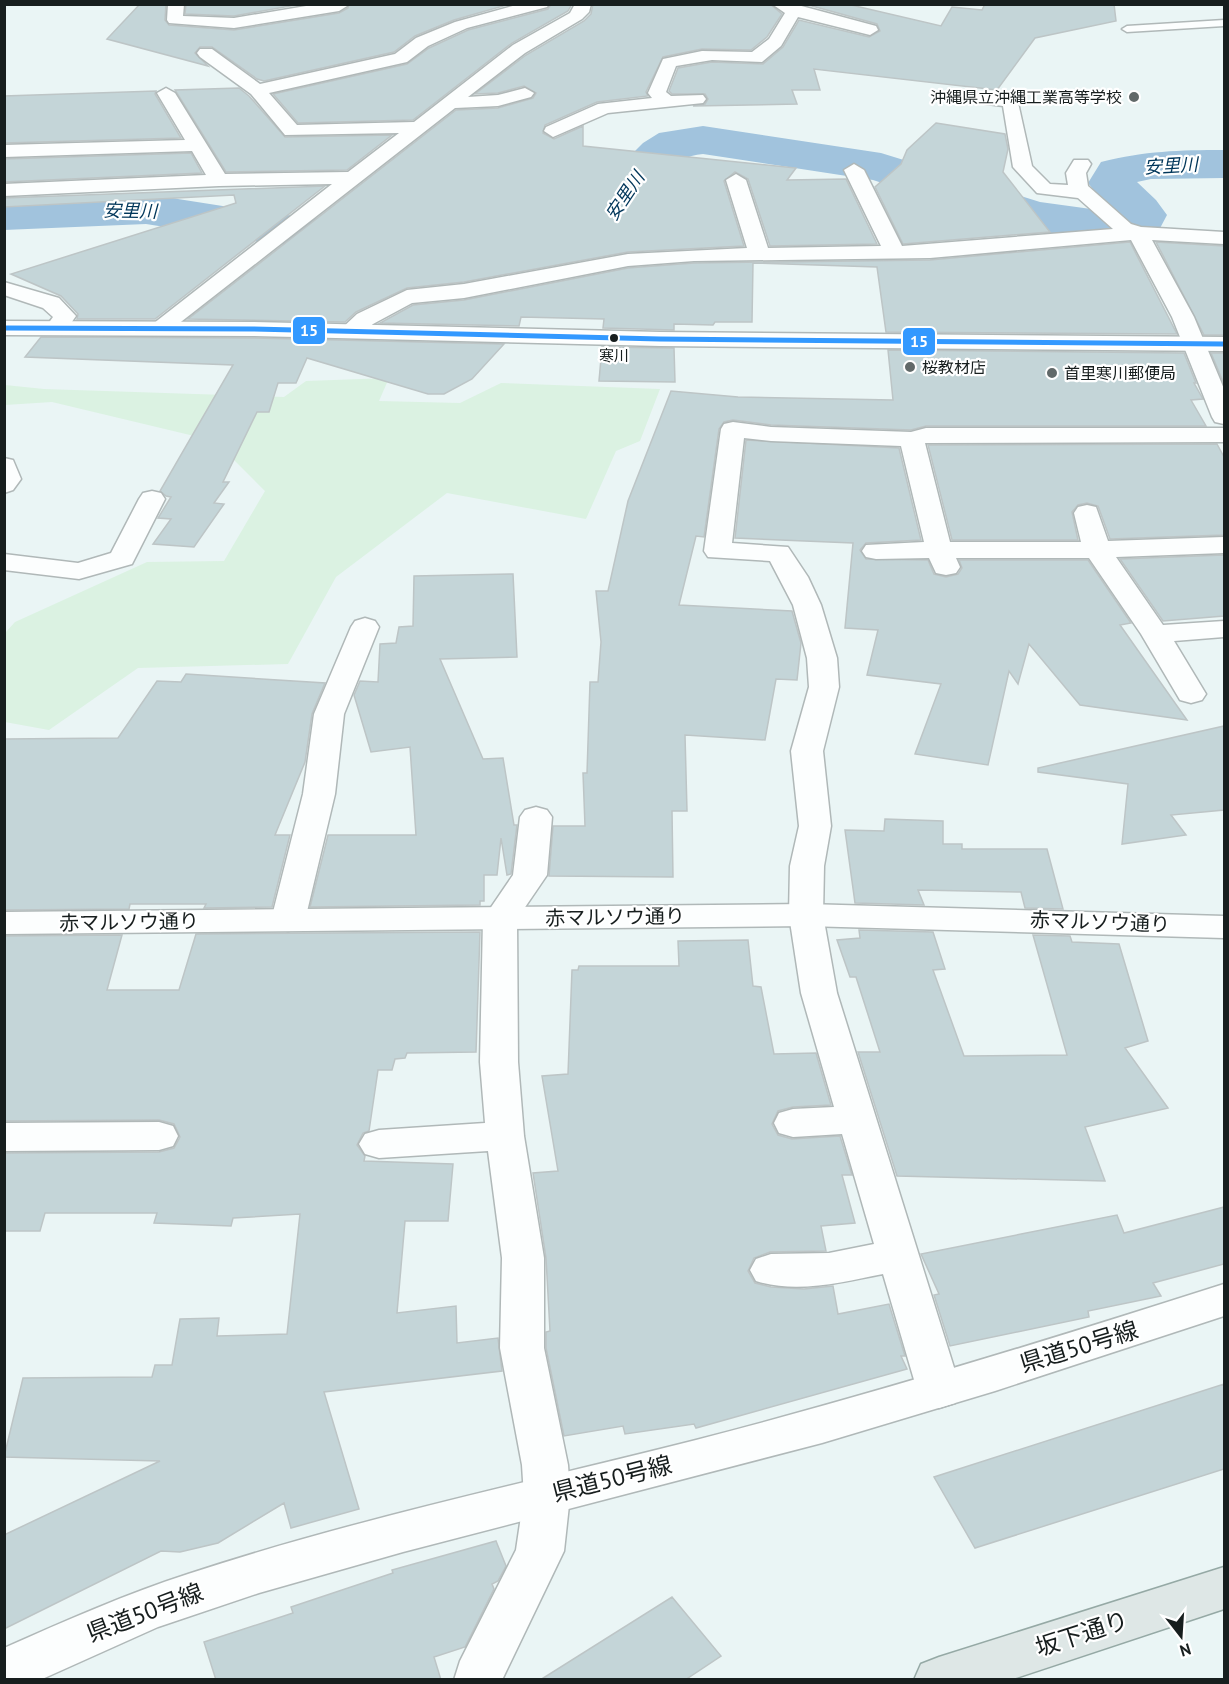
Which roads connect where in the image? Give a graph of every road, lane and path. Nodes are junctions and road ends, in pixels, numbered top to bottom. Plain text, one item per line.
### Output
1 (176, 4) edge
2 (541, 4) edge
3 (583, 4) edge
4 (339, 6) dead end
5 (787, 8) edge
6 (1224, 22) edge
7 (1127, 28) dead end
8 (870, 30) dead end
9 (206, 53) dead end
10 (756, 58) junction
11 (751, 78) dead end
12 (257, 90) junction
13 (166, 93) dead end
14 (525, 93) dead end
15 (978, 98) dead end
16 (697, 99) dead end
17 (450, 102) junction
18 (668, 102) junction
19 (418, 127) junction
20 (553, 131) dead end
21 (198, 145) junction
22 (4, 151) edge
23 (1082, 164) dead end
24 (854, 170) dead end
25 (351, 178) junction
26 (219, 180) junction
27 (736, 180) dead end
28 (4, 190) edge
29 (1084, 193) junction
30 (1123, 226) junction
31 (1224, 238) edge
32 (895, 253) junction
33 (760, 255) junction
34 (6, 280) edge
35 (160, 327) junction
36 (4, 328) edge
37 (56, 328) junction
38 (350, 331) junction
39 (1193, 344) junction
40 (1224, 344) edge
41 (1224, 417) edge
42 (1224, 435) edge
43 (912, 439) junction
44 (4, 465) edge
45 (4, 485) edge
46 (152, 499) dead end
47 (1087, 513) dead end
48 (1224, 545) edge
49 (1097, 550) junction
50 (876, 551) dead end
51 (943, 558) junction
52 (4, 562) edge
53 (365, 627) dead end
54 (1224, 629) edge
55 (1155, 634) junction
56 (1191, 694) dead end
57 (536, 817) dead end
58 (806, 915) junction
59 (500, 919) junction
60 (288, 920) junction
61 (4, 923) edge
62 (1224, 927) edge
63 (857, 1120) junction
64 (793, 1123) dead end
65 (159, 1136) dead end
66 (505, 1136) junction
67 (4, 1137) edge
68 (379, 1144) dead end
69 (898, 1255) junction
70 (771, 1270) dead end
71 (1224, 1300) edge
72 (939, 1390) junction
73 (547, 1496) junction
74 (1224, 1588) edge
75 (4, 1672) edge
76 (478, 1677) dead end
77 (939, 1680) edge

1 - 4 street
2 - 12 street
3 - 17 street
5 - 8 street
5 - 10 street
6 - 7 lane
9 - 12 street
10 - 11 street
10 - 18 street
12 - 19 street
13 - 21 street
14 - 17 street
15 - 29 street
16 - 18 street
17 - 19 street
18 - 20 street
19 - 25 street
21 - 22 street
21 - 26 street
23 - 29 street
24 - 32 street
25 - 26 street
25 - 35 street
26 - 28 street
27 - 33 street
29 - 30 street
30 - 31 street
30 - 32 street
30 - 39 street
32 - 33 street
33 - 38 street
34 - 37 street
35 - 37 street
35 - 38 street
36 - 37 street
38 - 39 street
39 - 40 street
39 - 41 street
42 - 43 street
43 - 51 street
43 - 58 street
44 - 45 street
46 - 52 street
47 - 49 street
48 - 49 street
49 - 51 street
49 - 55 street
50 - 51 street
53 - 60 street
54 - 55 street
55 - 56 street
57 - 59 street
58 - 59 street, 赤マルソウ通り
58 - 62 street, 赤マルソウ通り
58 - 63 street
59 - 60 street, 赤マルソウ通り
59 - 66 street
60 - 61 street, 赤マルソウ通り
63 - 64 street
63 - 69 street
65 - 67 street
66 - 68 street
66 - 73 street
69 - 70 street
69 - 72 street
71 - 72 street, 県道50号線
72 - 73 street, 県道50号線
73 - 75 street, 県道50号線
73 - 76 street
74 - 77 main road, 坂下通り

